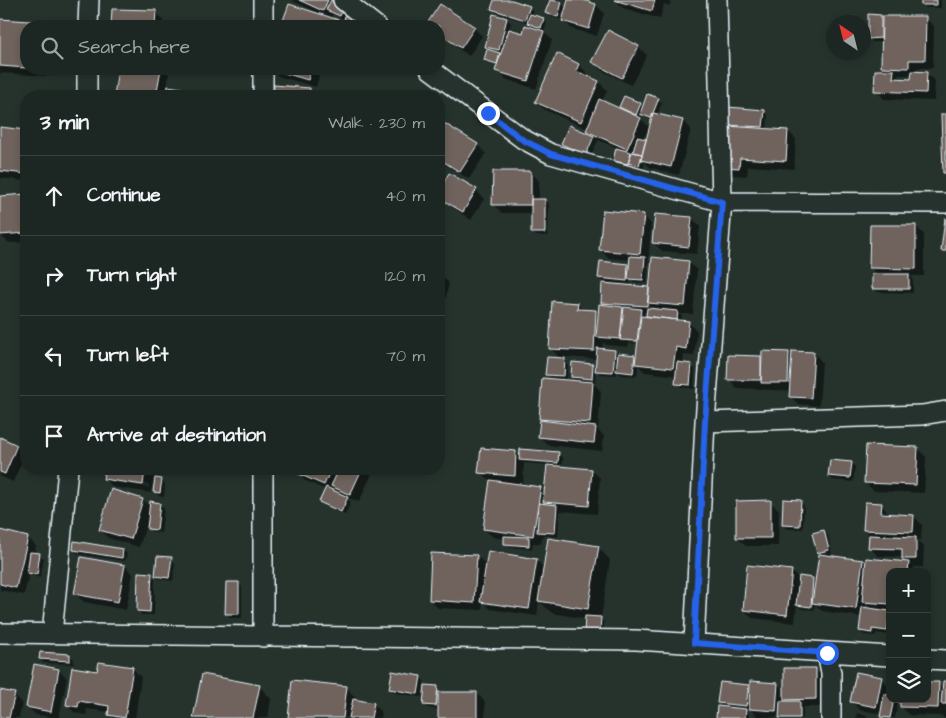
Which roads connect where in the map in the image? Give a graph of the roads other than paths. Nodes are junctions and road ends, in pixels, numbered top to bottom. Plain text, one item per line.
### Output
1 (89, 0) edge
2 (263, 0) edge
3 (343, 0) edge
4 (717, 0) edge
5 (88, 20) edge
6 (263, 20) edge
7 (368, 20) edge
8 (87, 75) edge
9 (263, 75) edge
10 (438, 75) edge
11 (87, 90) edge
12 (263, 90) edge
13 (722, 202) junction
14 (946, 204) edge
15 (946, 411) edge
16 (705, 422) junction
17 (67, 475) edge
18 (263, 475) edge
19 (0, 633) edge
20 (52, 634) junction
21 (263, 637) junction
22 (694, 643) junction
23 (827, 653) junction
24 (886, 656) edge
25 (931, 659) edge
26 (946, 660) edge
27 (831, 718) edge

1 - 5 street
2 - 6 street
3 - 7 street
4 - 13 street
8 - 11 street
9 - 12 street
10 - 13 street
13 - 14 street
13 - 16 street
15 - 16 street
16 - 22 street
17 - 20 street
18 - 21 street
19 - 20 street
20 - 21 street
21 - 22 street
22 - 23 street
23 - 24 street
23 - 27 street
25 - 26 street

